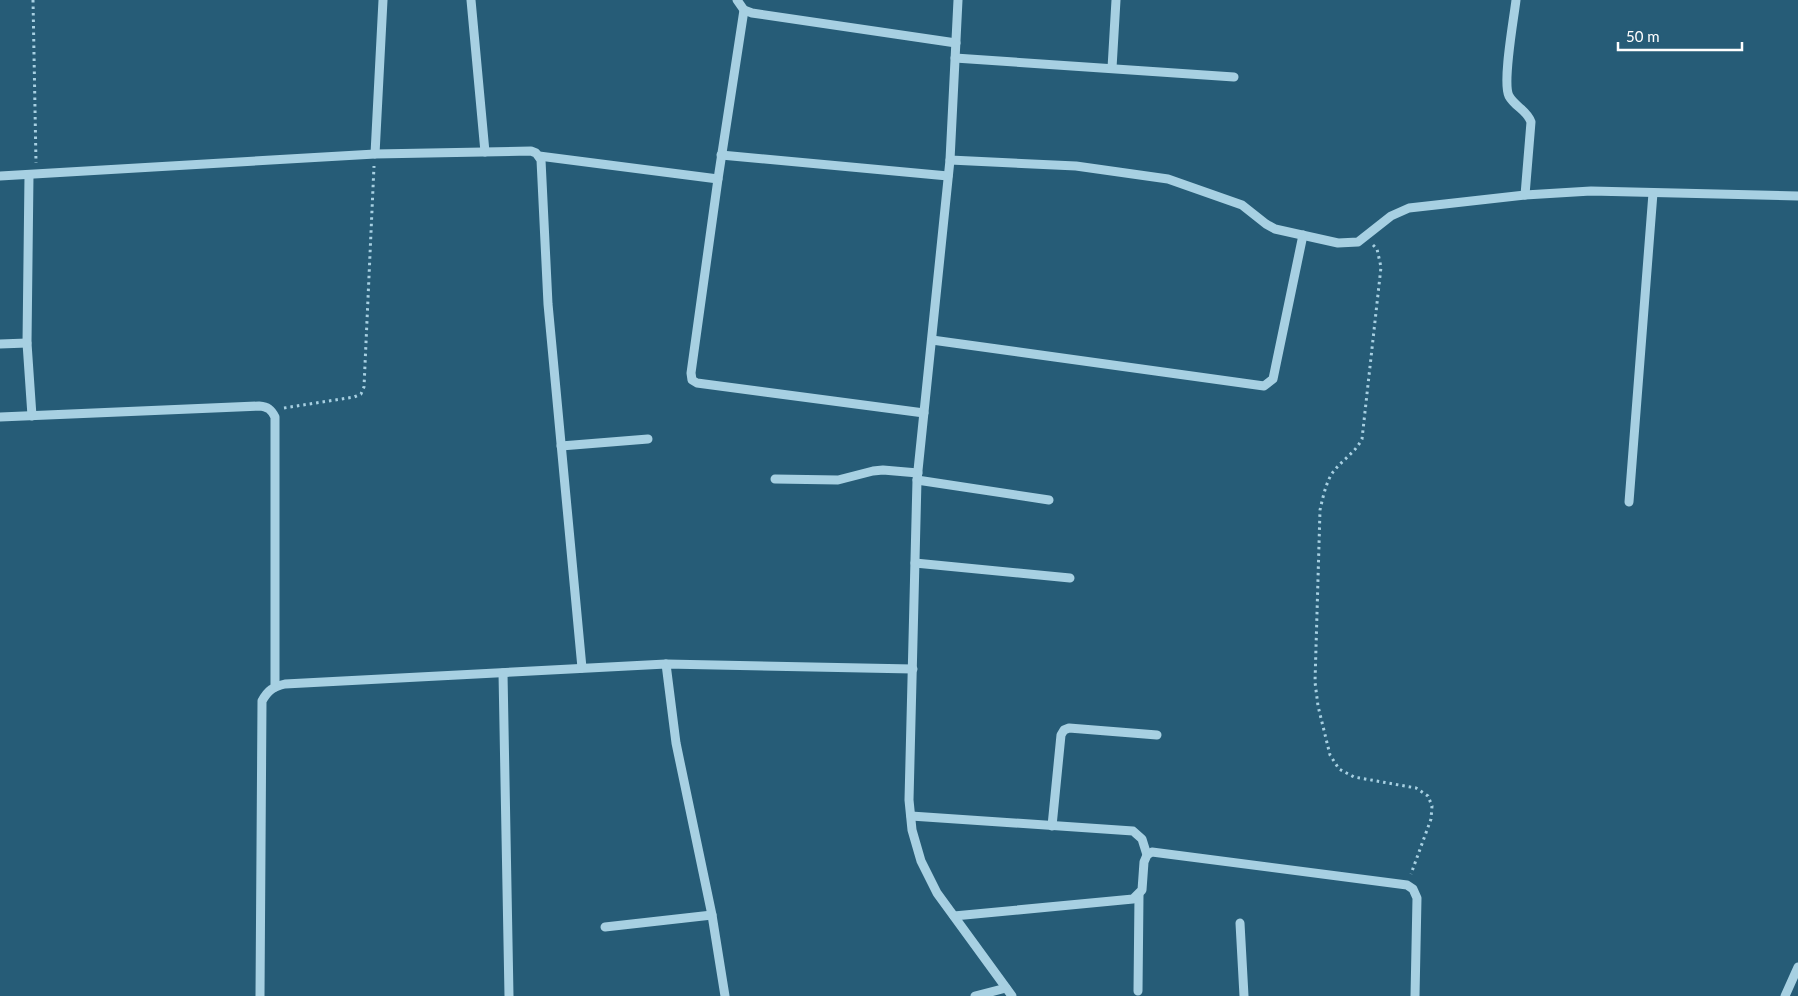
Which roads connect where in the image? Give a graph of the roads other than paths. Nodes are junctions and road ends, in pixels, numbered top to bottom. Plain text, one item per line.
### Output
1 (383, 0) edge
2 (470, 0) edge
3 (737, 0) edge
4 (958, 0) edge
5 (1116, 0) edge
6 (1516, 0) edge
7 (744, 10) junction
8 (956, 42) junction
9 (956, 58) junction
10 (1112, 68) junction
11 (1234, 77) dead end
12 (485, 152) junction
13 (374, 154) junction
14 (540, 156) junction
15 (721, 156) junction
16 (950, 160) junction
17 (33, 174) junction
18 (0, 176) edge
19 (948, 176) junction
20 (718, 179) junction
21 (1653, 193) junction
22 (1525, 195) junction
23 (1798, 196) edge
24 (1302, 235) junction
25 (932, 340) junction
26 (0, 344) edge
27 (27, 344) junction
28 (924, 412) junction
29 (32, 416) junction
30 (0, 417) edge
31 (648, 439) dead end
32 (561, 446) junction
33 (918, 477) junction
34 (775, 480) dead end
35 (1049, 500) dead end
36 (1629, 502) dead end
37 (915, 563) junction
38 (1070, 578) dead end
39 (666, 664) junction
40 (582, 668) junction
41 (912, 669) junction
42 (503, 673) junction
43 (275, 686) junction
44 (1157, 735) dead end
45 (911, 816) junction
46 (1052, 826) junction
47 (1147, 855) junction
48 (1139, 895) junction
49 (712, 915) junction
50 (954, 916) junction
51 (1240, 923) dead end
52 (605, 928) dead end
53 (1798, 967) edge
54 (1006, 988) junction
55 (1138, 991) dead end
56 (260, 996) edge
57 (508, 996) edge
58 (725, 996) edge
59 (975, 996) edge
60 (1012, 996) edge
61 (1244, 996) edge
62 (1415, 996) edge
63 (1785, 996) edge

1 - 13 street
2 - 12 street
3 - 7 street
4 - 8 street
5 - 10 street
6 - 22 street
7 - 8 street
7 - 15 street
8 - 9 street
9 - 10 street
9 - 16 street
10 - 11 street
12 - 13 street
12 - 14 street
13 - 17 street
14 - 20 street
14 - 32 street
15 - 19 street
15 - 20 street
16 - 19 street
16 - 24 street
17 - 18 street
17 - 27 street
19 - 25 street
20 - 28 street
21 - 22 street
21 - 23 street
21 - 36 street
22 - 24 street
24 - 25 street
25 - 28 street
26 - 27 street
27 - 29 street
28 - 33 street
29 - 30 street
29 - 43 street
31 - 32 street
32 - 40 street
33 - 34 street
33 - 35 street
33 - 37 street
37 - 38 street
37 - 41 street
39 - 40 street
39 - 41 street
39 - 49 street
40 - 42 street
41 - 45 street
42 - 43 street
42 - 57 street
43 - 56 street
44 - 46 street
45 - 46 street
45 - 50 street
46 - 47 street
47 - 48 street
47 - 62 street
48 - 50 street
48 - 55 street
49 - 52 street
49 - 58 street
50 - 54 street
51 - 61 street
53 - 63 street
54 - 59 street
54 - 60 street

